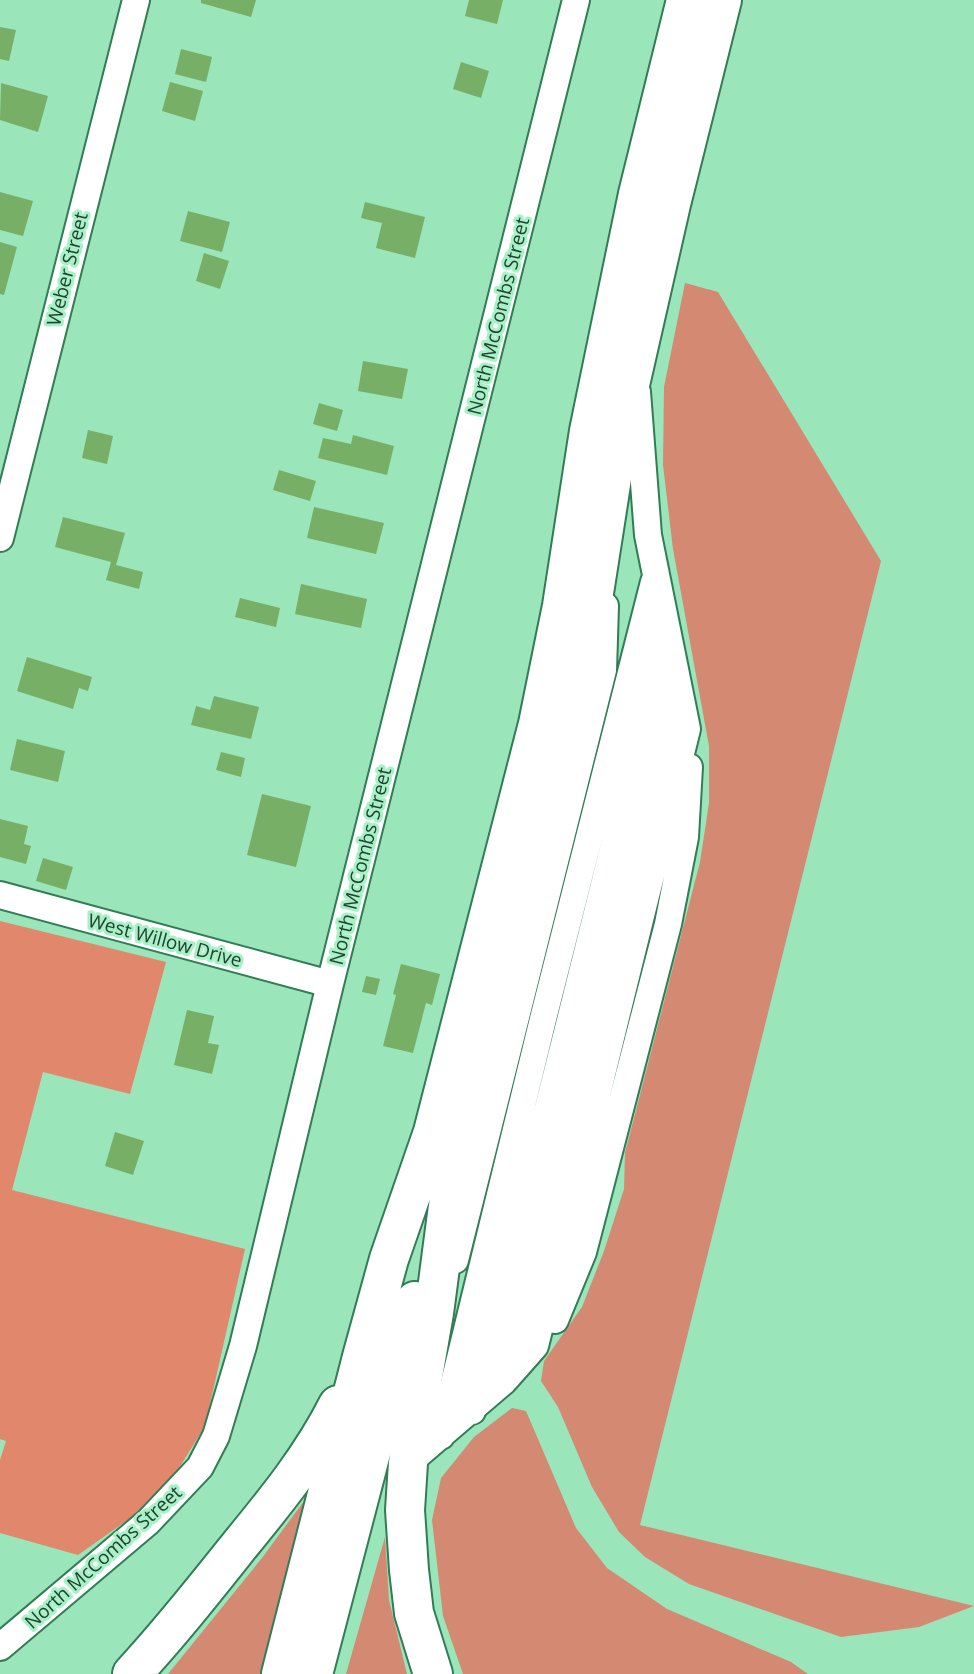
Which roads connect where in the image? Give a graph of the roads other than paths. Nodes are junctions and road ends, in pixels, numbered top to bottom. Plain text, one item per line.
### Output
1 (136, 0) edge
2 (576, 0) edge
3 (687, 0) edge
4 (722, 0) edge
5 (635, 363) junction
6 (0, 538) edge
7 (598, 565) junction
8 (656, 575) junction
9 (668, 633) junction
10 (676, 677) junction
11 (0, 895) edge
12 (330, 984) junction
13 (453, 1168) junction
14 (434, 1313) junction
15 (362, 1357) junction
16 (504, 1381) junction
17 (472, 1411) junction
18 (441, 1436) junction
19 (408, 1463) junction
20 (0, 1647) edge
21 (132, 1674) edge
22 (281, 1674) edge
23 (313, 1674) edge
24 (433, 1674) edge

1 - 6 street, Weber Street
2 - 12 street, North McCombs Street
3 - 15 highway
4 - 5 highway
5 - 7 highway
5 - 8 street
7 - 13 highway
7 - 14 street
8 - 9 street
8 - 18 street
9 - 10 street
9 - 17 street
10 - 16 street
10 - 16 street
11 - 12 street, West Willow Drive
12 - 20 street, North McCombs Street
13 - 14 highway
13 - 23 highway
14 - 19 highway
15 - 21 highway
15 - 22 highway
16 - 17 street
17 - 18 street
18 - 19 street
19 - 24 highway

